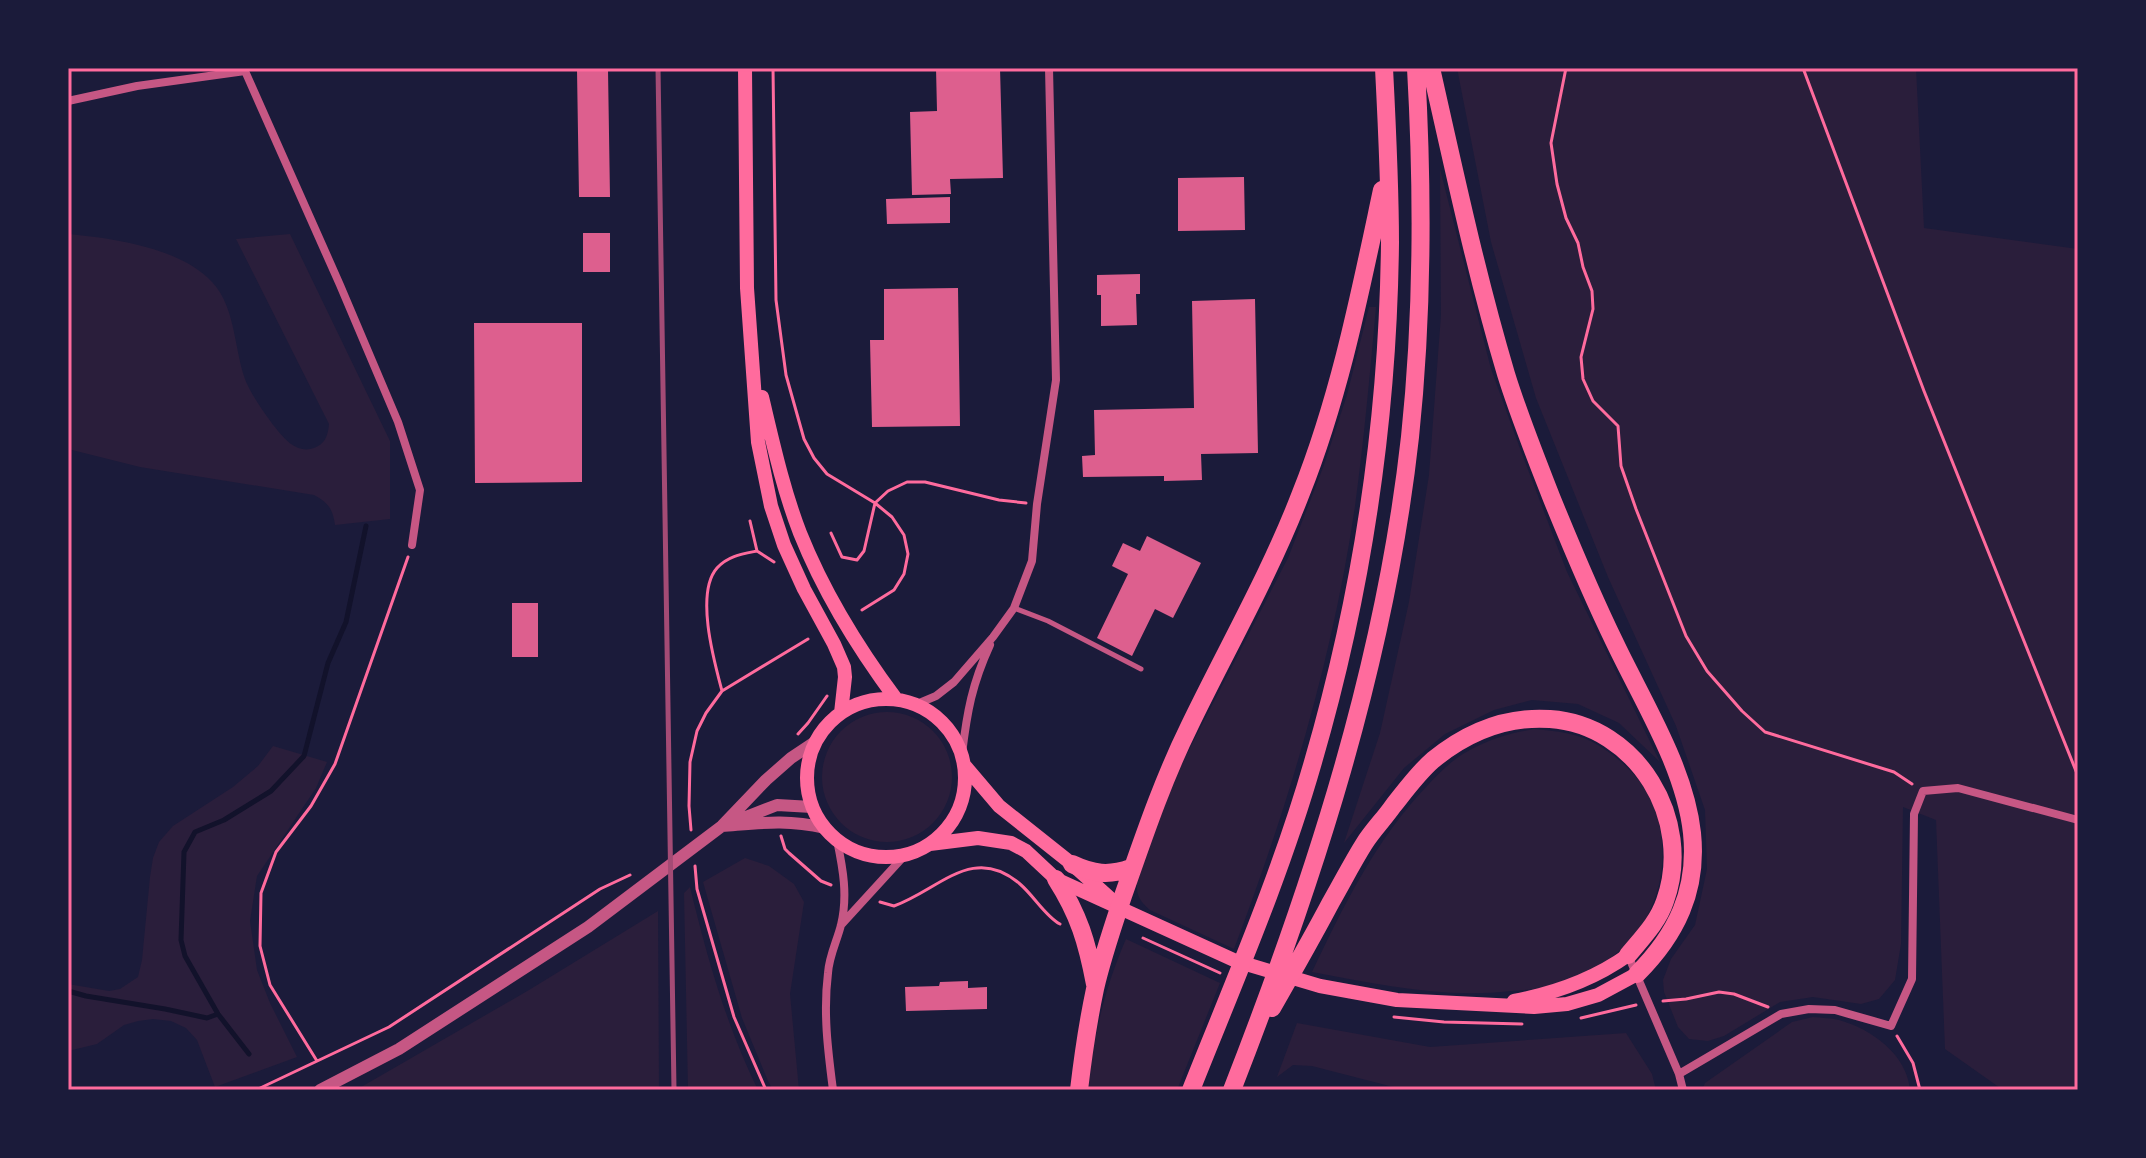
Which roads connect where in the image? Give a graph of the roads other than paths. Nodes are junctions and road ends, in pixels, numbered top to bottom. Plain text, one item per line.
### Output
1 (745, 68) edge
2 (1049, 68) edge
3 (1384, 68) edge
4 (1416, 68) edge
5 (1431, 68) edge
6 (68, 101) edge
7 (1389, 156) junction
8 (751, 354) junction
9 (412, 545) road end
10 (1014, 608) junction
11 (993, 637) junction
12 (1141, 669) dead end
13 (896, 699) junction
14 (917, 704) junction
15 (841, 713) junction
16 (815, 742) junction
17 (963, 760) junction
18 (812, 807) junction
19 (2078, 820) edge
20 (722, 826) junction
21 (825, 828) junction
22 (837, 840) junction
23 (930, 844) junction
24 (905, 855) junction
25 (1072, 864) junction
26 (1131, 868) junction
27 (1056, 879) junction
28 (1117, 916) junction
29 (841, 926) junction
30 (1628, 955) junction
31 (1637, 974) junction
32 (1096, 987) junction
33 (1490, 1006) junction
34 (1247, 1052) junction
35 (1679, 1074) junction
36 (320, 1090) edge
37 (833, 1090) edge
38 (1079, 1090) edge
39 (1191, 1090) edge
40 (1232, 1090) edge
41 (1683, 1090) edge

1 - 8 main road
2 - 10 street
3 - 7 highway
4 - 34 highway
5 - 31 highway
6 - 9 street
7 - 26 highway
7 - 39 highway
8 - 13 main road
8 - 15 main road
10 - 11 street
10 - 12 lane
11 - 14 street
11 - 17 street
13 - 14 main road
13 - 15 main road
14 - 17 main road
15 - 16 main road
16 - 18 main road
16 - 20 street
17 - 23 main road
17 - 25 main road
18 - 20 street
18 - 21 main road
19 - 35 street
20 - 21 street
20 - 36 street
21 - 22 main road
22 - 24 main road
22 - 29 street
23 - 24 main road
23 - 27 main road
24 - 29 street
25 - 26 highway
25 - 28 main road
26 - 28 highway
27 - 28 main road
27 - 32 highway
28 - 32 highway
28 - 33 main road
29 - 37 street
30 - 31 street
30 - 33 main road
30 - 34 highway
31 - 33 main road
31 - 35 street
32 - 38 highway
34 - 40 highway
35 - 41 street

